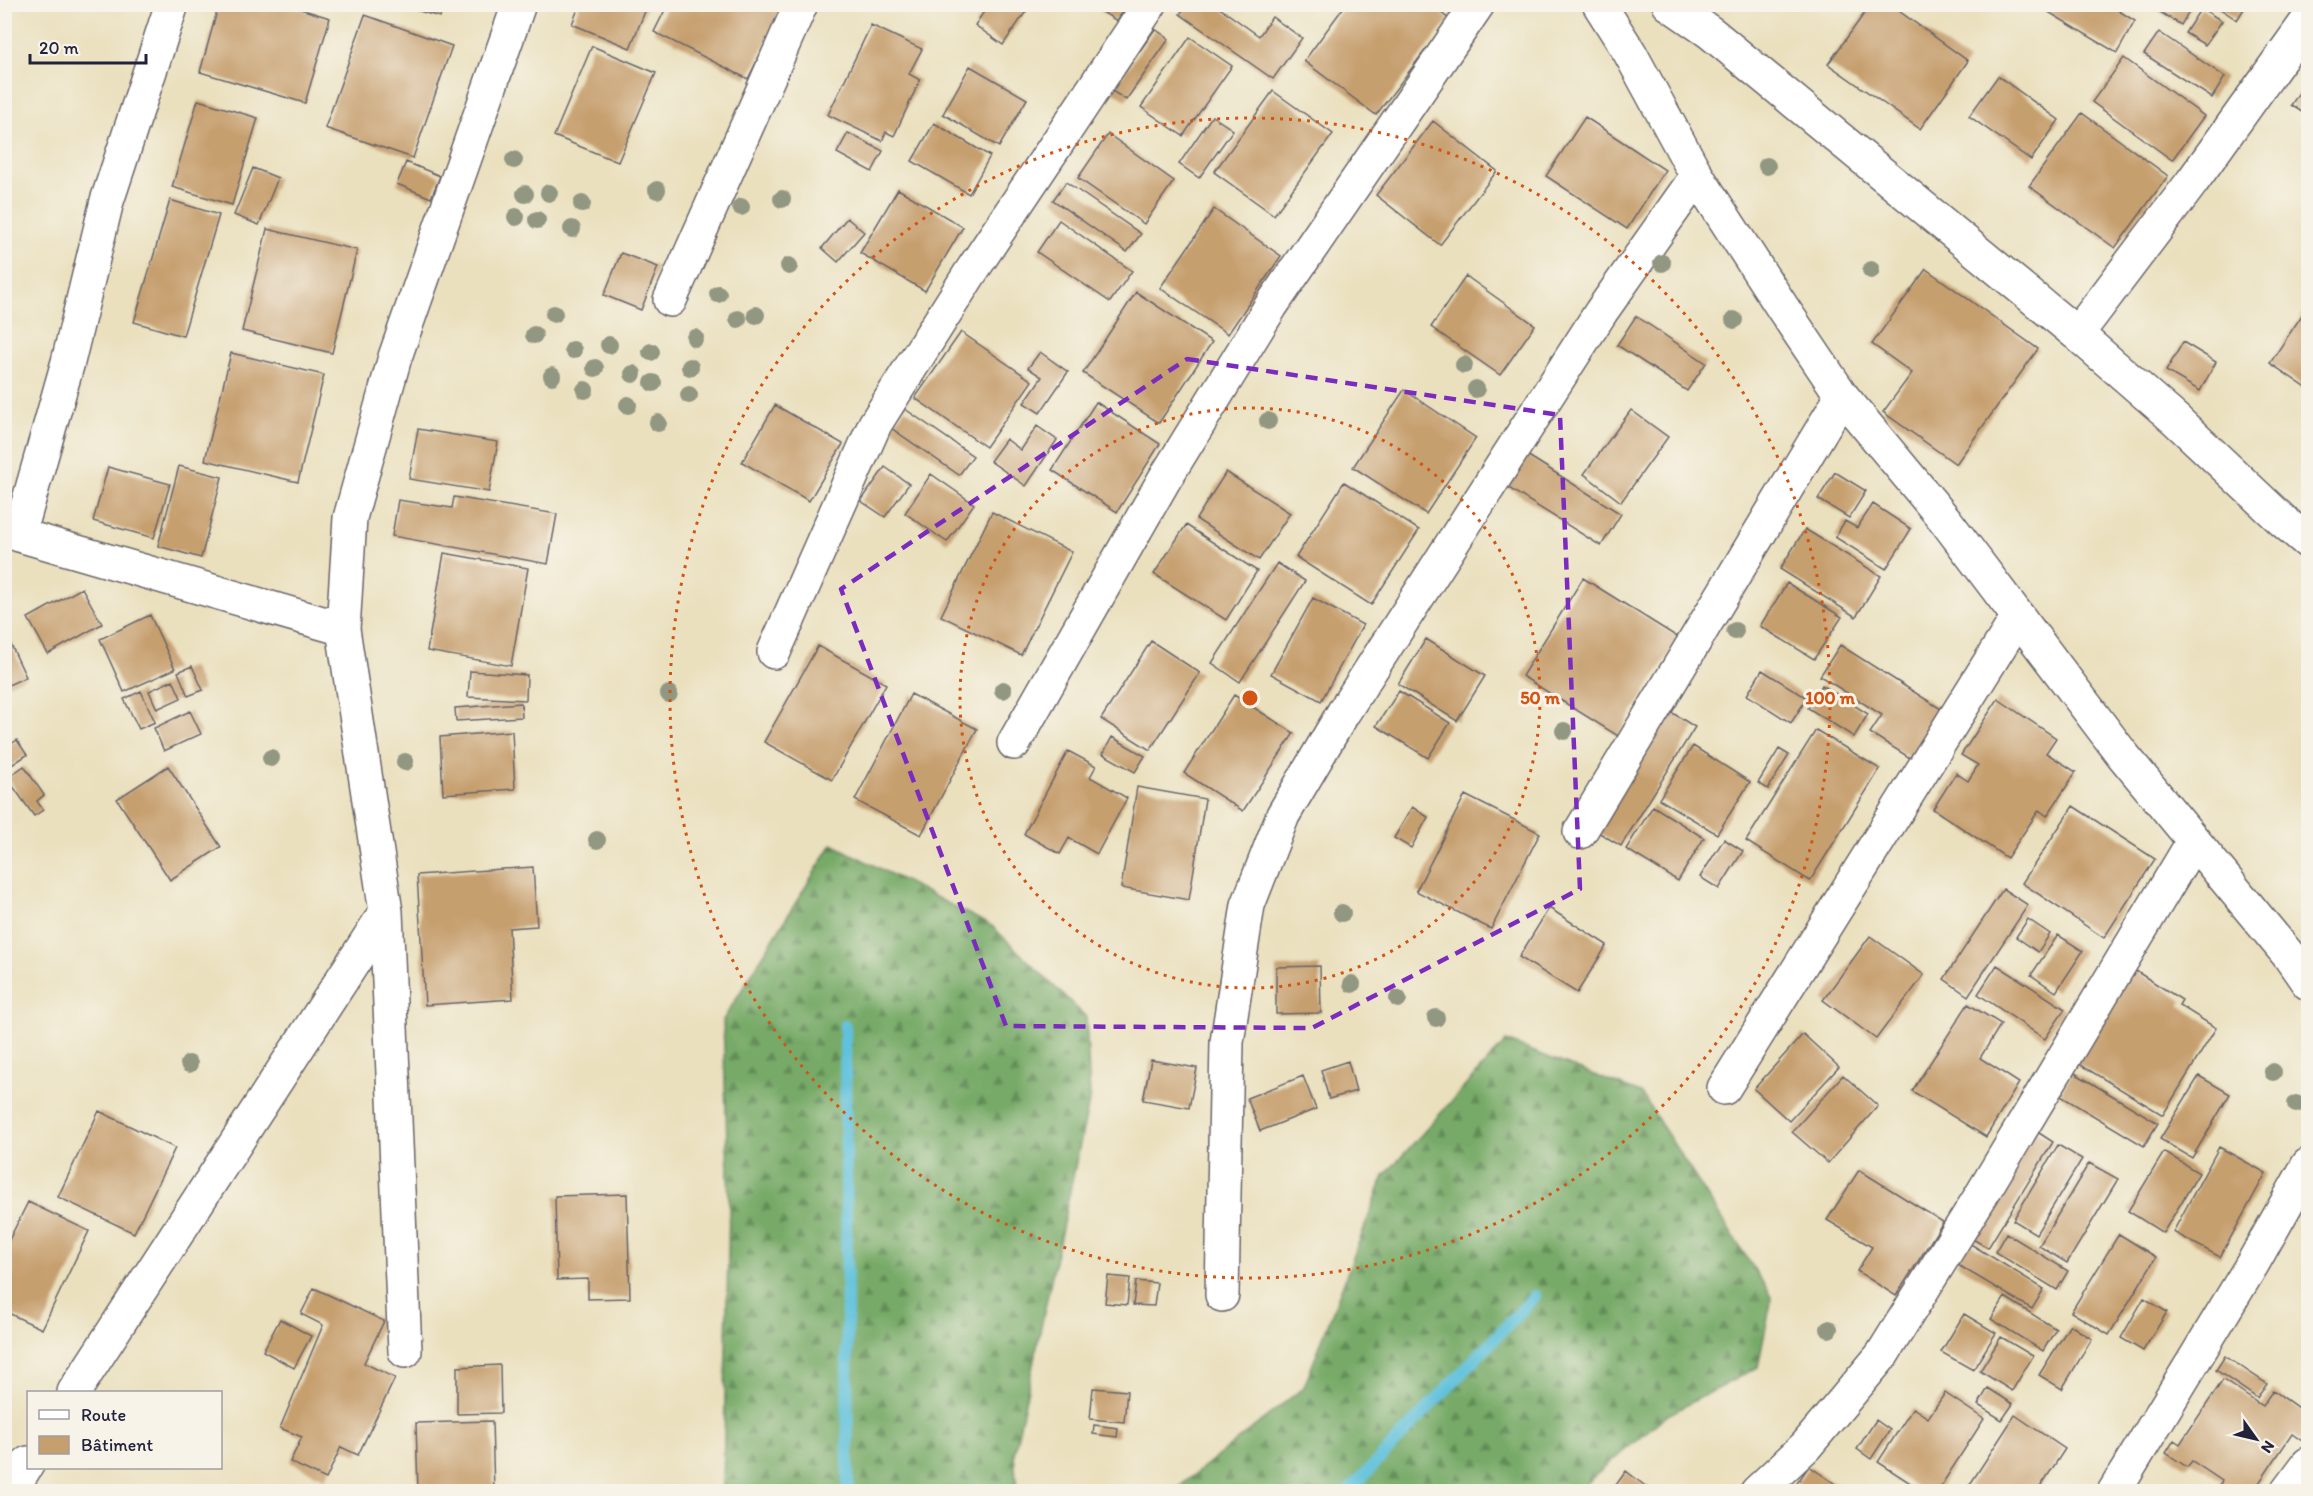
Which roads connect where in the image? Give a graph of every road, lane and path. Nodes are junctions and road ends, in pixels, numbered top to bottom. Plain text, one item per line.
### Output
1 (172, 4) edge
2 (519, 4) edge
3 (801, 4) edge
4 (1150, 4) edge
5 (1478, 4) edge
6 (1599, 4) edge
7 (1669, 4) edge
8 (2308, 20) edge
9 (1697, 176) junction
10 (670, 300) dead end
11 (2077, 334) junction
12 (1842, 396) junction
13 (12, 537) edge
14 (2308, 542) edge
15 (2018, 617) junction
16 (343, 629) junction
17 (774, 652) dead end
18 (1014, 743) dead end
19 (1580, 832) dead end
20 (2193, 842) junction
21 (386, 912) junction
22 (2308, 983) edge
23 (1724, 1088) dead end
24 (2308, 1165) edge
25 (1222, 1295) dead end
26 (405, 1351) dead end
27 (75, 1391) edge
28 (27, 1464) edge
29 (2308, 1464) edge
30 (10, 1491) edge
31 (1757, 1491) edge
32 (2114, 1491) edge
33 (2287, 1491) edge

1 - 13 street
2 - 16 street
3 - 10 street
4 - 17 street
5 - 18 street
6 - 9 street
7 - 11 street
8 - 11 street
9 - 12 street
9 - 25 street
11 - 14 street
12 - 15 street
12 - 19 street
13 - 16 street
15 - 20 street
15 - 23 street
16 - 21 street
20 - 22 street
20 - 31 street
21 - 26 street
21 - 27 street
24 - 32 street
28 - 30 street
29 - 33 street

